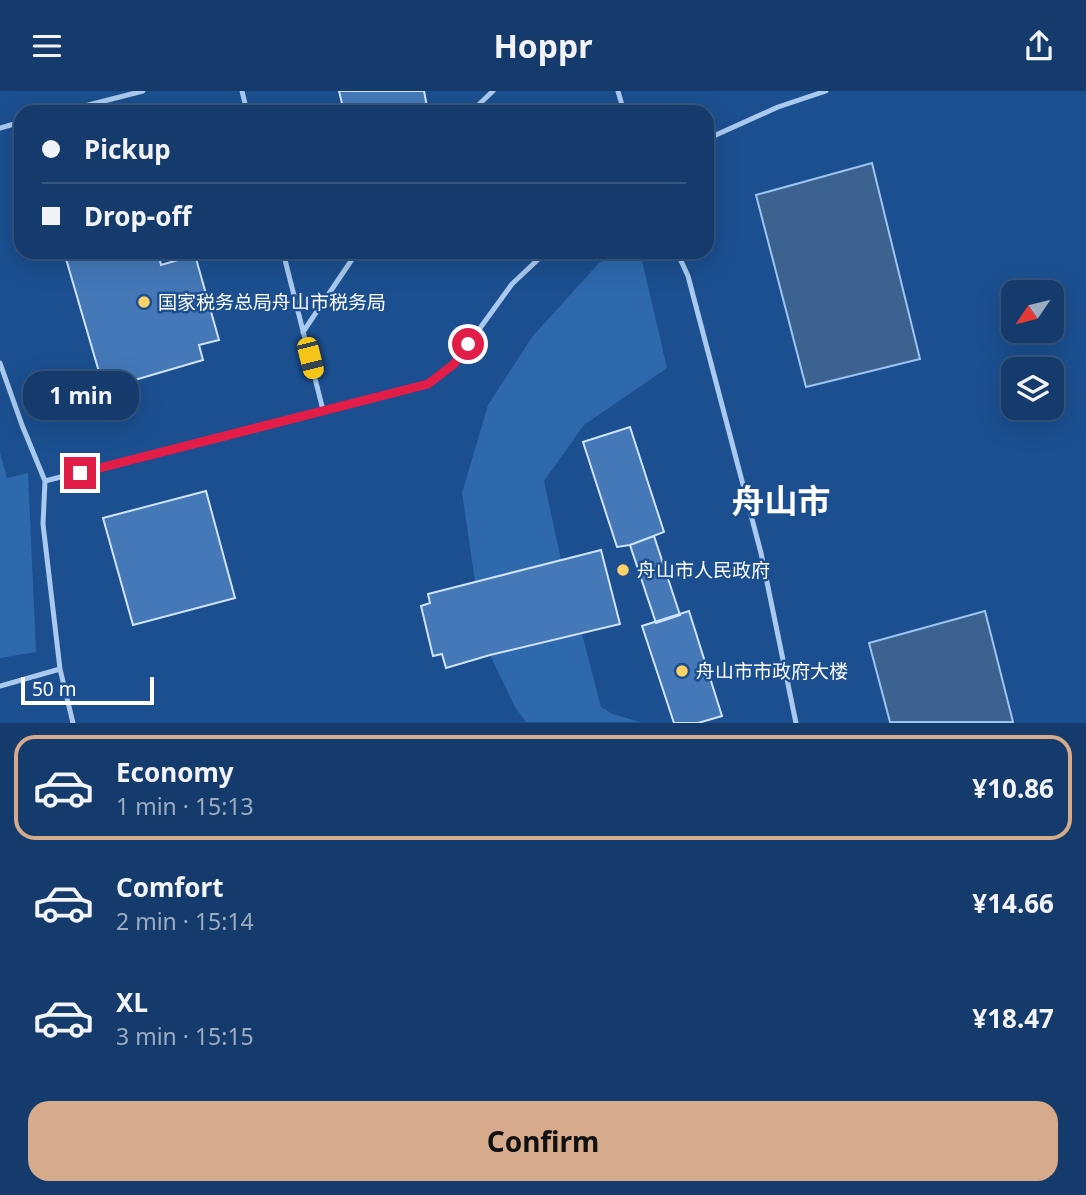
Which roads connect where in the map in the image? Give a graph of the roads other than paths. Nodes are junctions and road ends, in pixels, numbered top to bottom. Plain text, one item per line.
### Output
1 (143, 91) edge
2 (493, 91) edge
3 (827, 91) edge
4 (88, 105) edge
5 (478, 105) edge
6 (714, 136) edge
7 (285, 259) edge
8 (352, 259) edge
9 (539, 259) edge
10 (680, 259) edge
11 (303, 332) junction
12 (0, 363) edge
13 (323, 410) junction
14 (45, 481) junction
15 (60, 669) junction
16 (0, 686) edge
17 (73, 723) edge
18 (796, 723) edge

1 - 4 lane
2 - 5 lane
3 - 6 lane
7 - 11 lane
8 - 11 lane
9 - 13 lane
10 - 18 lane
11 - 13 lane
12 - 14 lane
13 - 14 lane
14 - 15 lane
15 - 16 lane
15 - 17 lane

